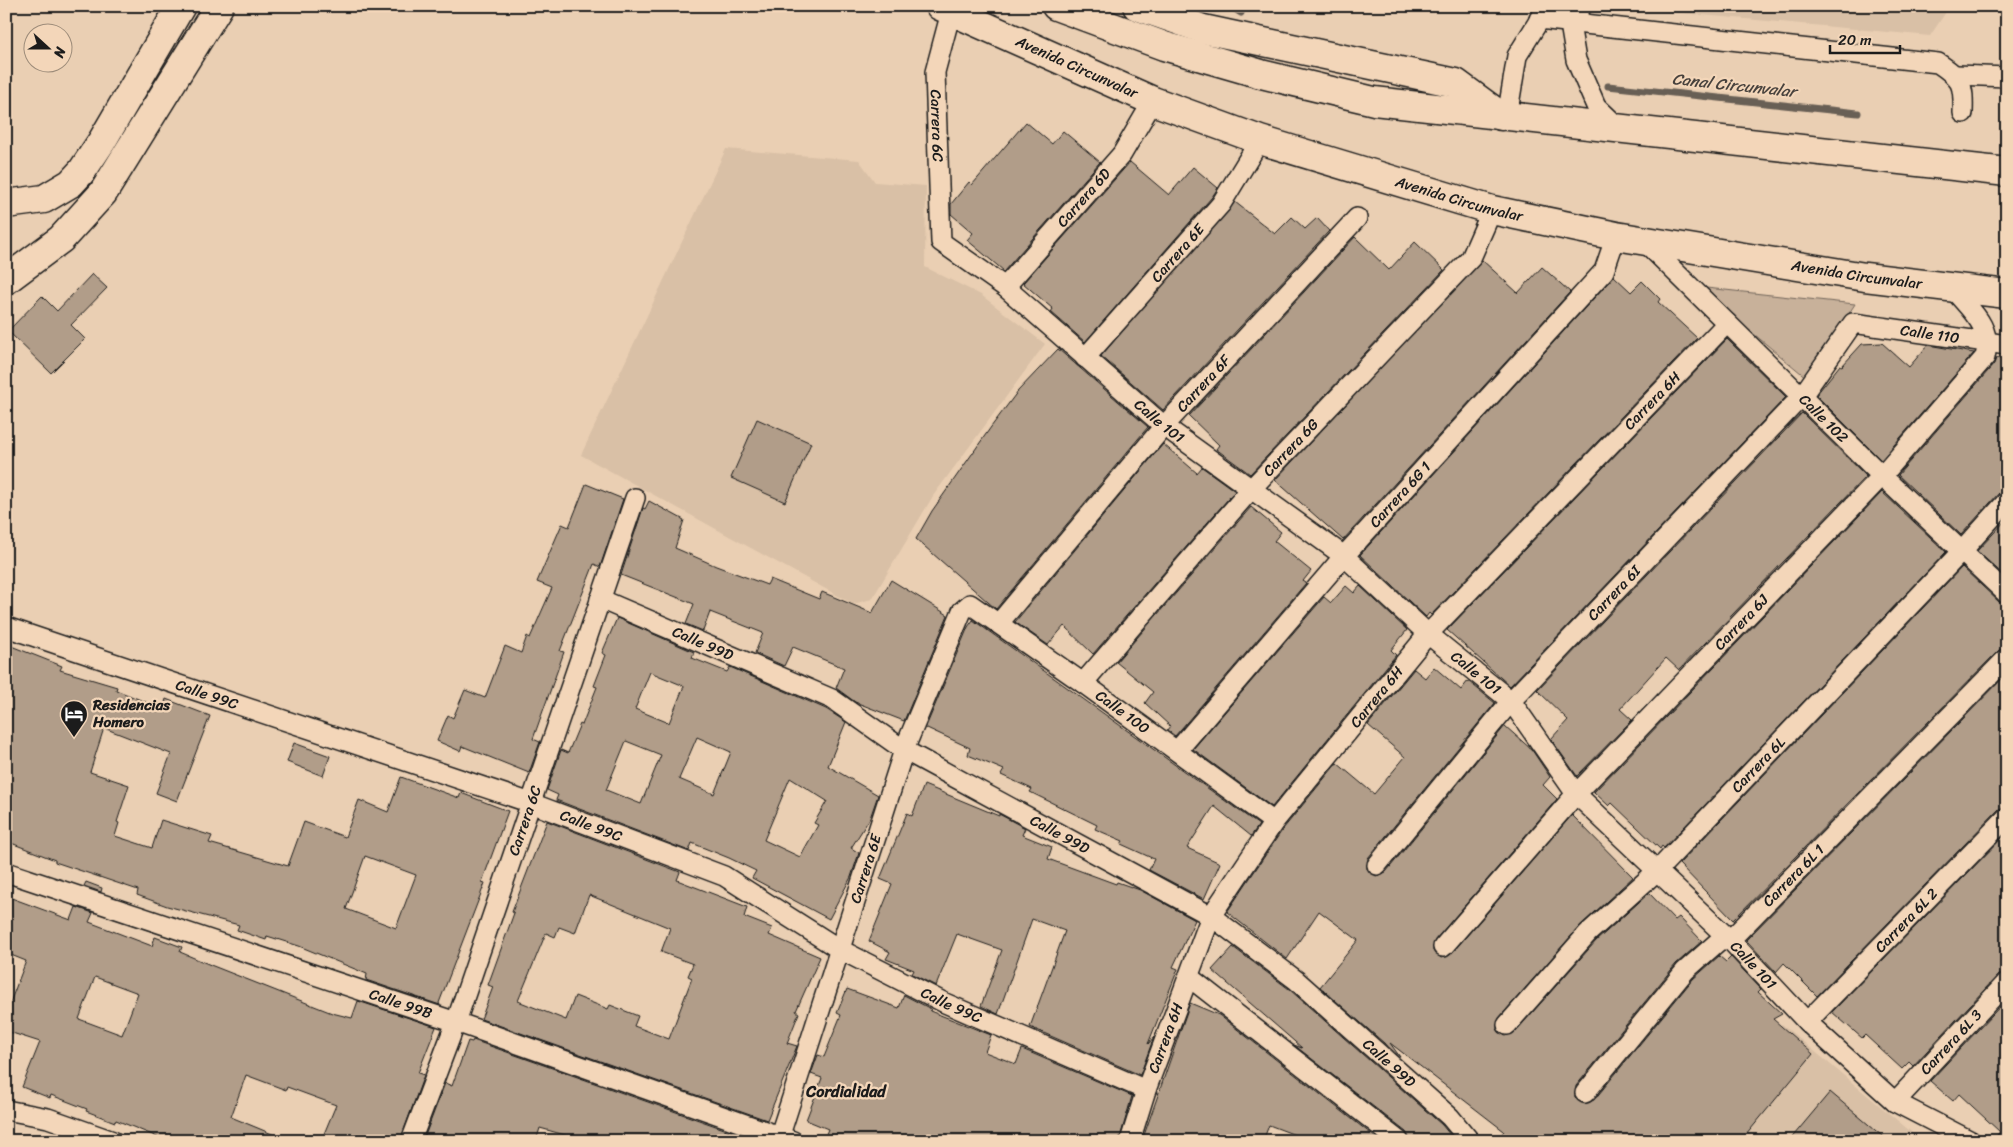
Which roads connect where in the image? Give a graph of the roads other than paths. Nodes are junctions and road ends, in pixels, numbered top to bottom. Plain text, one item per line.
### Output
1 (182, 6) edge
2 (219, 6) edge
3 (1056, 6) edge
4 (1137, 6) edge
5 (1582, 6) edge
6 (945, 9) edge
7 (1544, 13) edge
8 (1570, 24) junction
9 (1957, 75) junction
10 (2007, 77) edge
11 (1153, 101) junction
12 (1963, 113) dead end
13 (1505, 117) junction
14 (1620, 129) junction
15 (1260, 140) junction
16 (2007, 172) edge
17 (6, 204) edge
18 (1492, 210) junction
19 (1357, 218) dead end
20 (1616, 236) junction
21 (1643, 240) junction
22 (940, 242) joint
23 (6, 280) edge
24 (1005, 287) junction
25 (1953, 289) junction
26 (2007, 294) edge
27 (1727, 323) junction
28 (1853, 323) joint
29 (1998, 345) edge
30 (1086, 358) junction
31 (1802, 396) junction
32 (1164, 426) junction
33 (1882, 476) junction
34 (1252, 488) junction
35 (635, 498) dead end
36 (2007, 501) edge
37 (1962, 551) junction
38 (1344, 556) junction
39 (2007, 594) edge
40 (600, 599) junction
41 (970, 604) joint
42 (999, 623) junction
43 (6, 627) edge
44 (1428, 634) junction
45 (2007, 658) edge
46 (1084, 683) junction
47 (1511, 701) junction
48 (904, 750) junction
49 (1177, 751) junction
50 (1576, 794) junction
51 (531, 803) junction
52 (2007, 817) edge
53 (1274, 822) junction
54 (1377, 865) dead end
55 (6, 872) edge
56 (1656, 872) junction
57 (1211, 916) junction
58 (1730, 940) junction
59 (1443, 947) dead end
60 (839, 949) junction
61 (1189, 978) junction
62 (2007, 982) edge
63 (456, 1022) junction
64 (1807, 1022) junction
65 (1507, 1026) dead end
66 (1146, 1090) junction
67 (1585, 1092) dead end
68 (1895, 1102) junction
69 (6, 1110) edge
70 (784, 1139) edge
71 (113, 1141) edge
72 (412, 1141) edge
73 (1130, 1141) edge
74 (1399, 1141) edge
75 (1470, 1141) edge
76 (1971, 1141) edge

1 - 17 highway
2 - 23 highway
3 - 13 highway
4 - 13 highway
5 - 8 street
6 - 11 highway, Avenida Circunvalar
6 - 22 street, Carrera 6C
7 - 8 street
7 - 13 street
8 - 9 street
8 - 14 street
9 - 10 street
9 - 12 street
11 - 15 highway, Avenida Circunvalar
11 - 24 street, Carrera 6D
13 - 14 highway
14 - 16 highway
15 - 18 highway, Avenida Circunvalar
15 - 30 street, Carrera 6E
18 - 20 highway, Avenida Circunvalar
18 - 34 street, Carrera 6G
19 - 32 street, Carrera 6F
20 - 21 highway, Avenida Circunvalar
20 - 38 street, Carrera 6G 1
21 - 25 highway, Avenida Circunvalar
21 - 27 street, Calle 102
22 - 24 street, Calle 101
24 - 30 street, Calle 101
25 - 26 highway, Avenida Circunvalar
25 - 29 street
27 - 31 street, Calle 102
27 - 44 street, Carrera 6H
28 - 29 street, Calle 110
28 - 31 street, Carrera 6I
29 - 33 street, Carrera 6J
30 - 32 street, Calle 101
31 - 33 street, Calle 102
31 - 47 street, Carrera 6I
32 - 34 street, Calle 101
32 - 42 street, Carrera 6F
33 - 37 street, Calle 102
33 - 50 street, Carrera 6J
34 - 38 street, Calle 101
34 - 46 street, Carrera 6G
35 - 40 street, Carrera 6C
36 - 37 street, Carrera 6L
37 - 39 street, Calle 102
37 - 56 street, Carrera 6L
38 - 44 street, Calle 101
38 - 49 street, Carrera 6G 1
40 - 48 street, Calle 99D
40 - 51 street, Carrera 6C
41 - 42 street, Calle 100
41 - 48 street, Carrera 6E
42 - 46 street, Calle 100
43 - 51 street, Calle 99C
44 - 47 street, Calle 101
44 - 53 street, Carrera 6H
45 - 58 street, Carrera 6L 1
46 - 49 street, Calle 100
47 - 50 street, Calle 101
47 - 54 street, Carrera 6I
48 - 57 street, Calle 99D
48 - 60 street, Carrera 6E
49 - 53 street, Calle 100
50 - 56 street, Calle 101
50 - 59 street, Carrera 6J
51 - 60 street, Calle 99C
51 - 63 street, Carrera 6C
52 - 64 street, Carrera 6L 2
53 - 57 street, Carrera 6H
55 - 63 street, Calle 99B
56 - 58 street, Calle 101
56 - 65 street, Carrera 6L
57 - 61 street, Carrera 6H
57 - 75 street, Calle 99D
58 - 64 street, Calle 101
58 - 67 street, Carrera 6L 1
60 - 66 street, Calle 99C
60 - 70 street, Carrera 6E
61 - 66 street, Carrera 6H
61 - 74 street
62 - 68 street, Carrera 6L 3
63 - 70 street, Calle 99B
63 - 72 street, Carrera 6C
64 - 68 street, Calle 101
66 - 73 street, Carrera 6H
68 - 76 street, Calle 101
69 - 71 street

